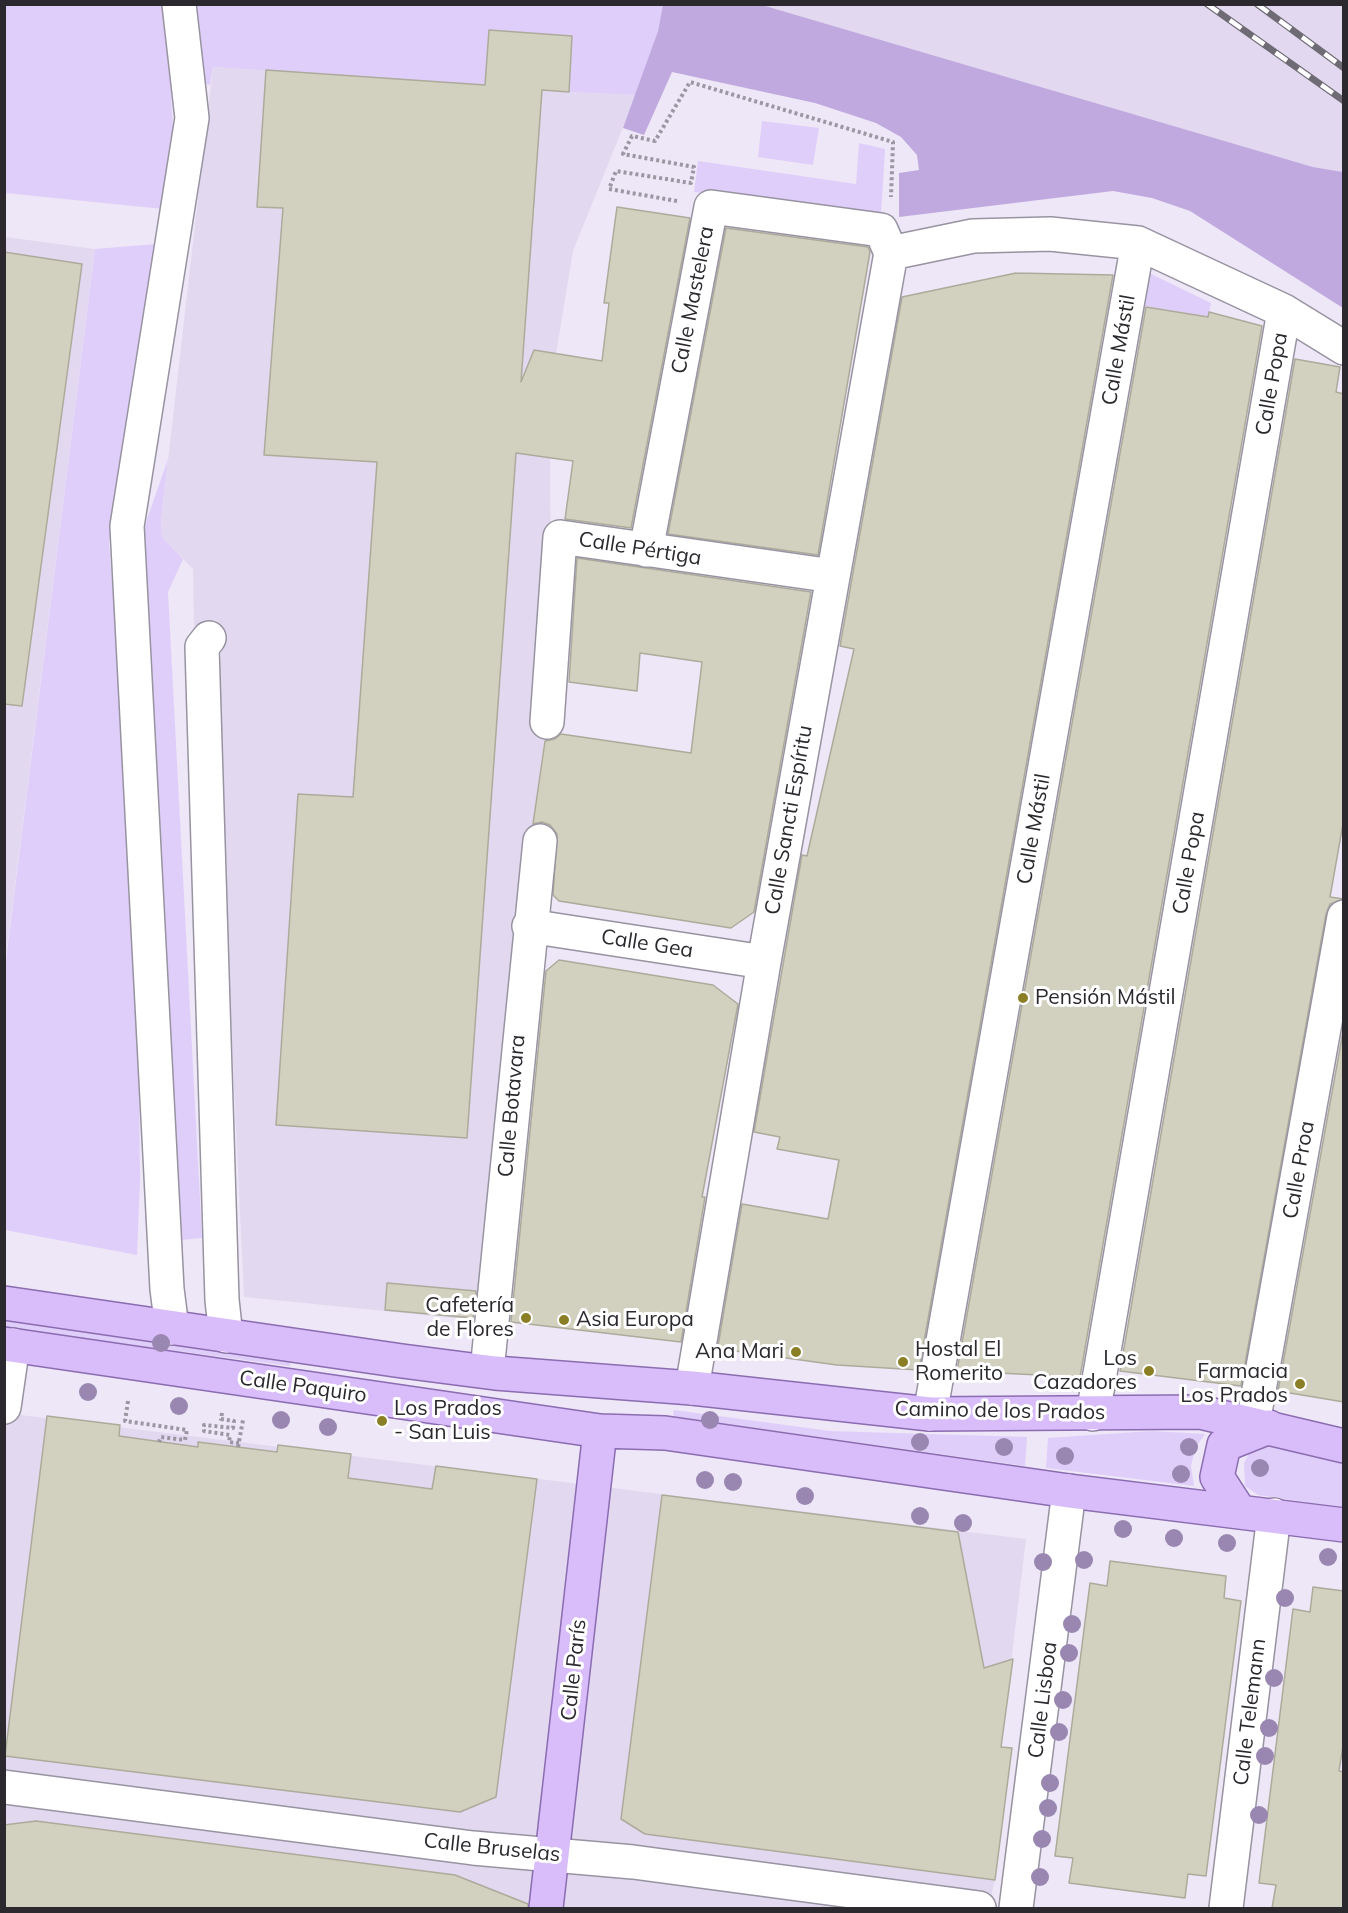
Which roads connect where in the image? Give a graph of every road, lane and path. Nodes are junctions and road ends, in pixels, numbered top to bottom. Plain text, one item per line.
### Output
1 (178, 4) edge
2 (711, 207) junction
3 (886, 242) junction
4 (1138, 243) junction
5 (1284, 311) junction
6 (1344, 348) edge
7 (646, 550) junction
8 (833, 576) junction
9 (209, 638) dead end
10 (547, 722) dead end
11 (540, 842) dead end
12 (1344, 917) edge
13 (529, 926) junction
14 (764, 962) junction
15 (4, 1303) edge
16 (172, 1328) junction
17 (226, 1336) junction
18 (9, 1344) edge
19 (488, 1371) junction
20 (545, 1376) junction
21 (684, 1388) junction
22 (128, 1401) dead end
23 (4, 1407) edge
24 (222, 1413) dead end
25 (930, 1414) junction
26 (1093, 1414) junction
27 (243, 1420) dead end
28 (1261, 1425) junction
29 (600, 1431) junction
30 (159, 1442) dead end
31 (1344, 1446) edge
32 (1069, 1491) junction
33 (1239, 1511) junction
34 (1274, 1515) junction
35 (1344, 1525) edge
36 (4, 1787) edge
37 (553, 1855) junction
38 (546, 1908) edge
39 (979, 1908) edge
40 (1016, 1908) edge
41 (1226, 1908) edge

1 - 16 street
2 - 3 street, Calle Mastelera
2 - 3 path
2 - 7 street, Calle Mastelera
3 - 4 street, Calle Mastelera
3 - 8 street, Calle Sancti Espíritu
4 - 5 street, Calle Mastelera
4 - 25 street, Calle Mástil
5 - 6 street, Calle Mastelera
5 - 26 street, Calle Popa
7 - 8 street, Calle Pértiga
7 - 10 street, Calle Pértiga
8 - 14 street, Calle Sancti Espíritu
9 - 17 street
11 - 13 street, Calle Botavara
12 - 28 street, Calle Proa
13 - 14 street, Calle Gea
13 - 19 street, Calle Botavara
14 - 21 street, Calle Sancti Espíritu
15 - 16 main road, Calle Paquiro
16 - 17 main road, Calle Paquiro
17 - 19 main road, Calle Paquiro
18 - 23 street
18 - 29 main road, Calle Paquiro
19 - 20 main road, Calle Paquiro
20 - 21 main road, Camino de los Prados
20 - 29 main road
21 - 25 main road, Camino de los Prados
21 - 29 main road
22 - 30 path
24 - 27 path
25 - 26 main road, Camino de los Prados
26 - 28 main road, Camino de los Prados
28 - 31 main road, Camino de los Prados
28 - 33 main road
29 - 32 main road
29 - 37 main road, Calle París
32 - 33 main road
32 - 40 street, Calle Lisboa
33 - 34 main road
34 - 35 main road
34 - 41 street, Calle Telemann
36 - 37 street, Calle Bruselas
37 - 38 main road, Calle París
37 - 39 street, Calle Bruselas

